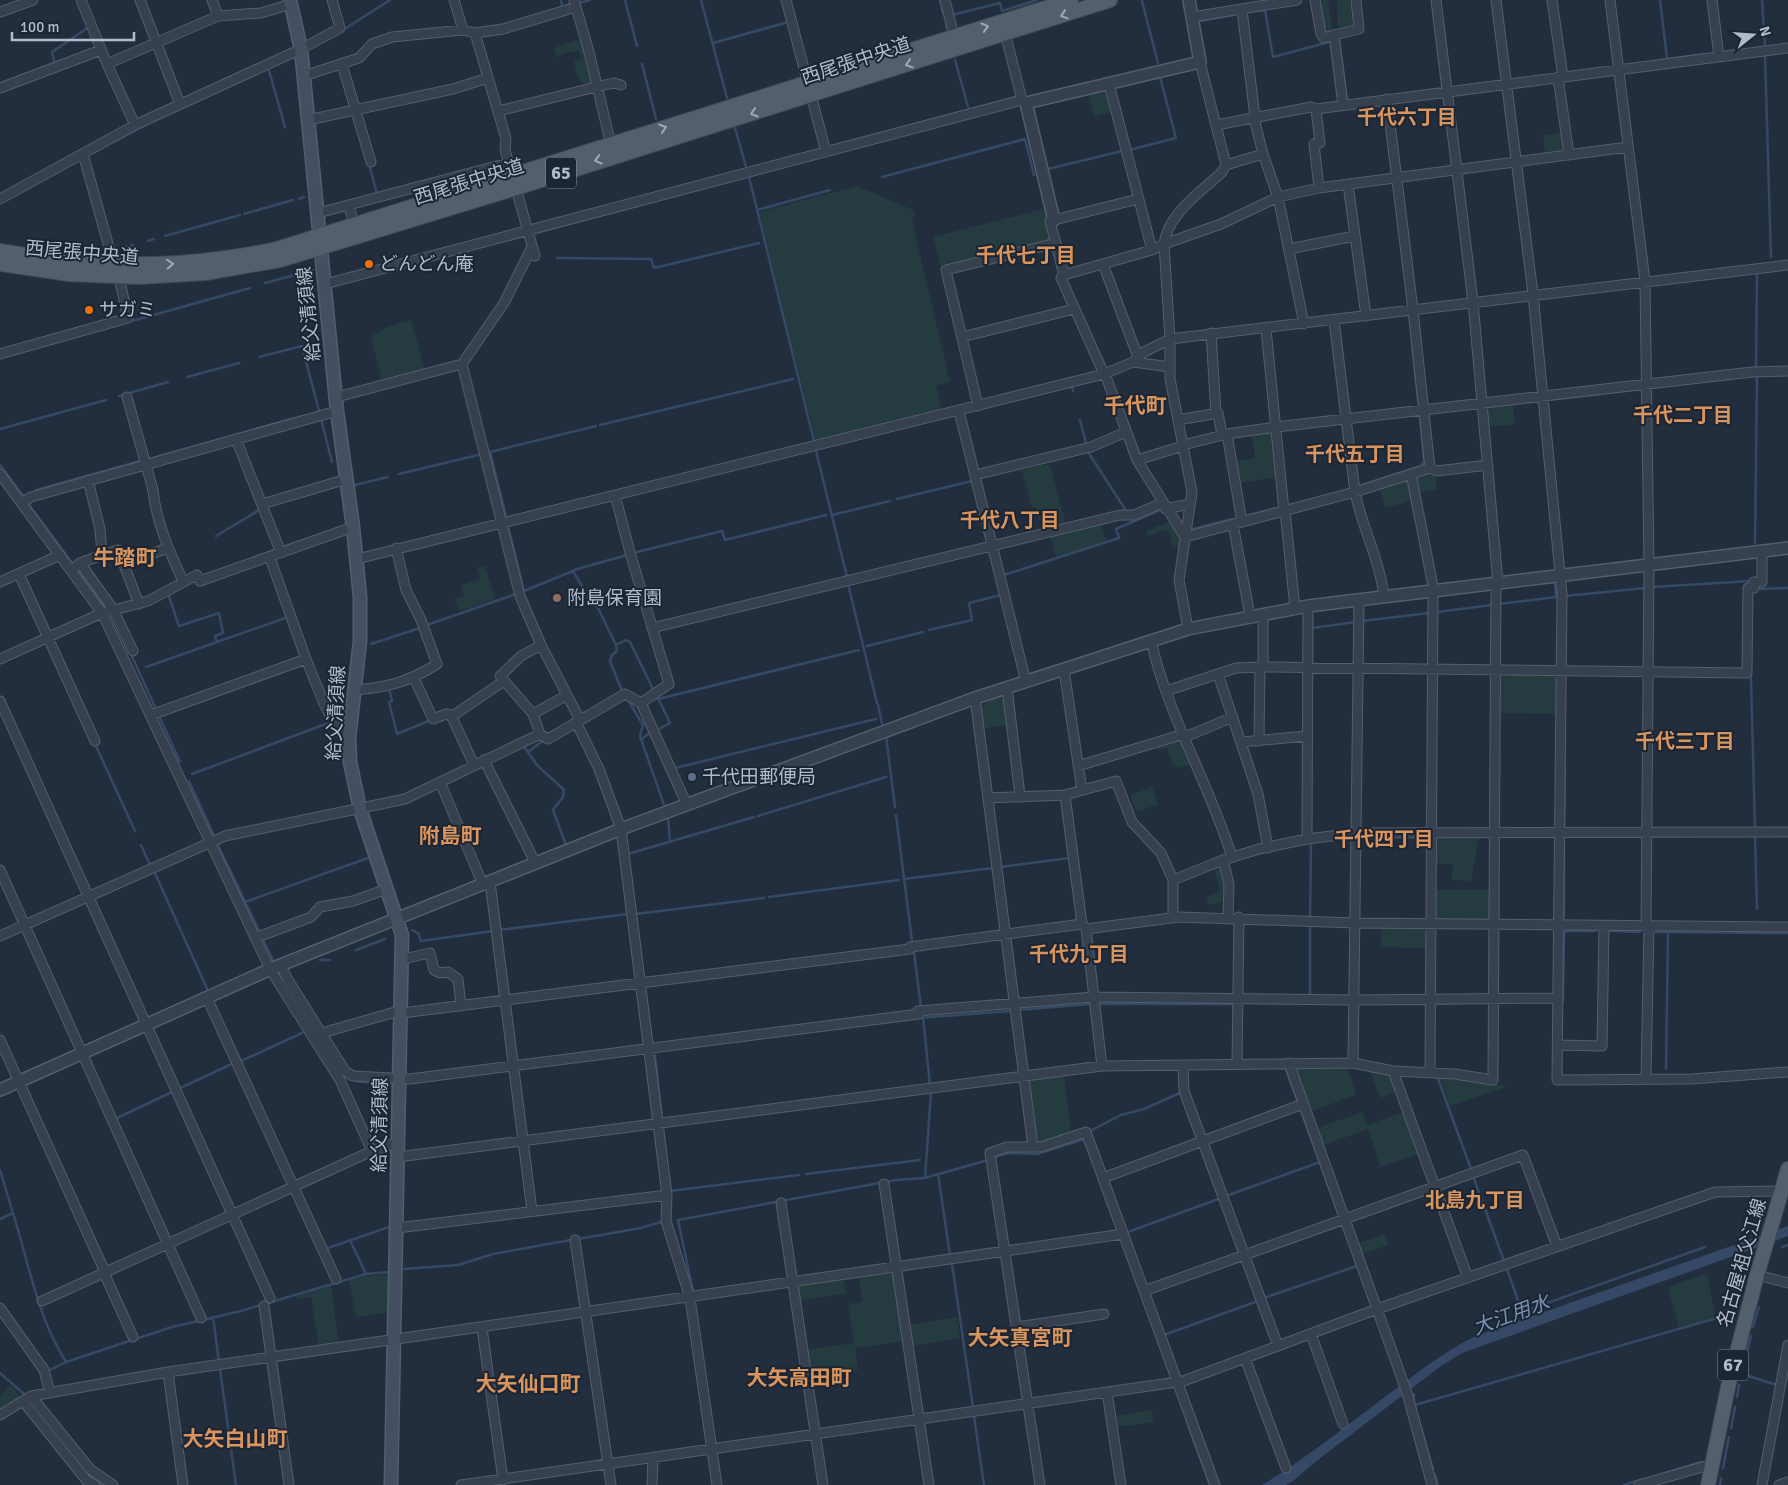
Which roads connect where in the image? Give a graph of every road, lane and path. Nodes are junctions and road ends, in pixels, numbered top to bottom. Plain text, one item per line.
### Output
1 (33, 0) edge
2 (82, 0) edge
3 (140, 0) edge
4 (212, 0) edge
5 (332, 0) edge
6 (454, 0) edge
7 (786, 0) edge
8 (945, 0) edge
9 (1071, 0) edge
10 (1110, 0) edge
11 (1189, 0) edge
12 (1297, 0) edge
13 (1315, 0) edge
14 (1356, 0) edge
15 (1436, 0) edge
16 (1496, 0) edge
17 (1552, 0) edge
18 (1610, 0) edge
19 (1712, 0) edge
20 (291, 2) edge
21 (575, 3) edge
22 (1242, 10) junction
23 (0, 12) edge
24 (218, 16) junction
25 (1192, 17) junction
26 (463, 30) junction
27 (475, 33) junction
28 (1005, 33) junction
29 (1334, 35) junction
30 (954, 36) junction
31 (156, 44) junction
32 (1788, 48) edge
33 (301, 49) junction
34 (101, 50) junction
35 (1719, 57) junction
36 (1200, 62) junction
37 (107, 64) junction
38 (342, 64) junction
39 (1618, 70) junction
40 (304, 76) junction
41 (1560, 77) junction
42 (488, 78) junction
43 (1109, 84) junction
44 (1506, 84) junction
45 (621, 85) dead end
46 (596, 87) junction
47 (0, 88) edge
48 (809, 88) junction
49 (1447, 91) junction
50 (1387, 99) junction
51 (1024, 102) junction
52 (180, 104) junction
53 (1343, 105) junction
54 (1316, 109) junction
55 (357, 110) junction
56 (498, 111) junction
57 (1255, 118) junction
58 (308, 120) junction
59 (135, 125) junction
60 (1216, 125) junction
61 (611, 145) junction
62 (1628, 147) junction
63 (826, 152) junction
64 (83, 154) junction
65 (1263, 154) junction
66 (1569, 155) junction
67 (371, 162) dead end
68 (1516, 162) junction
69 (508, 163) junction
70 (1226, 165) junction
71 (1457, 170) junction
72 (1397, 178) junction
73 (438, 181) junction
74 (514, 182) junction
75 (1348, 184) junction
76 (1319, 188) junction
77 (407, 190) junction
78 (1278, 197) junction
79 (0, 198) edge
80 (442, 199) junction
81 (1138, 199) junction
82 (349, 205) junction
83 (412, 208) junction
84 (318, 213) junction
85 (1054, 220) junction
86 (354, 226) junction
87 (528, 232) junction
88 (1355, 236) junction
89 (321, 242) junction
90 (1056, 243) junction
91 (1164, 244) junction
92 (1289, 249) junction
93 (1152, 250) junction
94 (0, 251) edge
95 (0, 264) edge
96 (1103, 264) junction
97 (1788, 265) edge
98 (116, 271) junction
99 (1064, 275) junction
100 (1645, 281) junction
101 (325, 284) junction
102 (1532, 294) junction
103 (1473, 302) junction
104 (1074, 310) junction
105 (1413, 310) junction
106 (1366, 316) junction
107 (1334, 320) junction
108 (1304, 324) junction
109 (1266, 329) junction
110 (1211, 333) junction
111 (962, 337) junction
112 (1170, 339) junction
113 (0, 354) edge
114 (1135, 360) junction
115 (462, 364) junction
116 (1170, 367) junction
117 (1788, 371) edge
118 (1104, 374) junction
119 (1646, 386) junction
120 (1543, 396) junction
121 (127, 397) dead end
122 (337, 397) junction
123 (1482, 403) junction
124 (978, 406) junction
125 (1424, 410) junction
126 (338, 411) junction
127 (959, 411) junction
128 (1216, 414) junction
129 (1346, 418) junction
130 (1178, 420) junction
131 (1276, 427) junction
132 (1126, 432) junction
133 (1224, 434) junction
134 (236, 439) junction
135 (1183, 445) junction
136 (1137, 460) junction
137 (146, 464) junction
138 (1488, 464) junction
139 (1430, 468) junction
140 (0, 474) edge
141 (1411, 474) junction
142 (975, 475) junction
143 (347, 479) junction
144 (88, 480) junction
145 (1355, 492) junction
146 (615, 496) junction
147 (25, 500) junction
148 (262, 504) junction
149 (1190, 504) junction
150 (1164, 506) junction
151 (1284, 511) junction
152 (503, 522) junction
153 (1238, 523) junction
154 (354, 527) junction
155 (1185, 537) junction
156 (992, 545) junction
157 (168, 548) junction
158 (396, 548) junction
159 (1788, 548) edge
160 (1762, 551) junction
161 (281, 553) junction
162 (60, 555) junction
163 (102, 555) junction
164 (270, 558) junction
165 (357, 559) junction
166 (126, 563) junction
167 (1649, 565) junction
168 (75, 566) junction
169 (20, 574) junction
170 (1560, 576) junction
171 (183, 581) junction
172 (0, 582) edge
173 (1497, 583) junction
174 (1433, 591) junction
175 (1384, 597) junction
176 (1359, 600) junction
177 (139, 604) junction
178 (1308, 606) junction
179 (1295, 608) junction
180 (108, 611) junction
181 (1263, 614) junction
182 (1250, 616) junction
183 (652, 628) junction
184 (1188, 629) junction
185 (48, 637) junction
186 (1151, 641) junction
187 (541, 645) junction
188 (133, 651) dead end
189 (0, 659) edge
190 (306, 659) junction
191 (1261, 667) junction
192 (1308, 667) junction
193 (1358, 667) junction
194 (1432, 668) junction
195 (1495, 669) junction
196 (1064, 670) junction
197 (1561, 670) junction
198 (1649, 671) junction
199 (1218, 674) junction
200 (414, 678) junction
201 (504, 681) junction
202 (1026, 682) junction
203 (1007, 688) junction
204 (353, 690) junction
205 (1166, 691) junction
206 (567, 696) junction
207 (975, 698) junction
208 (0, 700) edge
209 (641, 703) junction
210 (156, 714) junction
211 (533, 714) junction
212 (451, 717) junction
213 (1234, 717) junction
214 (578, 721) junction
215 (540, 734) junction
216 (1184, 736) junction
217 (1307, 736) junction
218 (349, 738) junction
219 (95, 741) dead end
220 (1260, 741) junction
221 (1242, 742) junction
222 (484, 760) junction
223 (474, 765) junction
224 (1078, 766) junction
225 (440, 782) junction
226 (1082, 790) junction
227 (1065, 795) junction
228 (1020, 796) junction
229 (988, 798) junction
230 (687, 805) junction
231 (360, 810) junction
232 (620, 830) junction
233 (1788, 832) edge
234 (1356, 833) junction
235 (1430, 833) junction
236 (1494, 834) junction
237 (1559, 834) junction
238 (1646, 834) junction
239 (1307, 839) junction
240 (215, 840) junction
241 (1268, 848) junction
242 (1228, 858) junction
243 (536, 864) junction
244 (0, 870) edge
245 (1173, 880) junction
246 (486, 884) junction
247 (388, 889) junction
248 (89, 896) junction
249 (1228, 917) junction
250 (1239, 917) junction
251 (1173, 918) junction
252 (398, 920) junction
253 (1355, 924) junction
254 (1430, 924) junction
255 (25, 925) junction
256 (1494, 925) junction
257 (1558, 926) junction
258 (1604, 926) junction
259 (1648, 926) junction
260 (1084, 927) junction
261 (1788, 927) edge
262 (1006, 934) junction
263 (0, 936) edge
264 (260, 936) junction
265 (403, 959) junction
266 (276, 967) junction
267 (640, 983) junction
268 (1094, 997) junction
269 (207, 998) junction
270 (1430, 998) junction
271 (1493, 998) junction
272 (1558, 998) junction
273 (1238, 999) junction
274 (506, 1000) junction
275 (1354, 1000) junction
276 (1015, 1005) junction
277 (461, 1006) junction
278 (402, 1011) junction
279 (146, 1025) junction
280 (316, 1034) junction
281 (0, 1040) edge
282 (1558, 1045) junction
283 (649, 1051) junction
284 (83, 1053) junction
285 (1237, 1063) junction
286 (1288, 1063) junction
287 (1354, 1063) junction
288 (1102, 1066) junction
289 (1184, 1066) junction
290 (514, 1068) junction
291 (1393, 1071) junction
292 (1430, 1072) junction
293 (1788, 1072) edge
294 (1024, 1078) junction
295 (400, 1079) junction
296 (1646, 1079) junction
297 (18, 1082) junction
298 (0, 1090) edge
299 (1303, 1104) junction
300 (658, 1124) junction
301 (523, 1141) junction
302 (1203, 1141) junction
303 (399, 1142) junction
304 (1033, 1147) junction
305 (372, 1151) junction
306 (398, 1157) junction
307 (1788, 1169) edge
308 (1102, 1178) junction
309 (884, 1184) dead end
310 (1434, 1186) junction
311 (294, 1187) junction
312 (1781, 1191) junction
313 (667, 1195) junction
314 (781, 1203) dead end
315 (532, 1211) junction
316 (232, 1215) junction
317 (1344, 1218) junction
318 (397, 1228) junction
319 (1123, 1234) junction
320 (575, 1240) dead end
321 (168, 1244) junction
322 (1557, 1246) junction
323 (1005, 1252) junction
324 (1244, 1254) junction
325 (897, 1268) junction
326 (105, 1273) junction
327 (1757, 1275) junction
328 (1468, 1278) junction
329 (336, 1279) dead end
330 (793, 1283) junction
331 (1788, 1283) edge
332 (1144, 1291) junction
333 (270, 1298) dead end
334 (690, 1298) junction
335 (42, 1301) dead end
336 (264, 1306) dead end
337 (0, 1308) edge
338 (1377, 1309) junction
339 (586, 1313) junction
340 (1104, 1314) dead end
341 (201, 1318) dead end
342 (1016, 1327) junction
343 (482, 1328) junction
344 (1311, 1334) junction
345 (133, 1338) dead end
346 (394, 1341) junction
347 (1788, 1345) edge
348 (1278, 1346) junction
349 (271, 1358) junction
350 (1245, 1358) junction
351 (168, 1372) junction
352 (1177, 1382) junction
353 (1107, 1392) junction
354 (50, 1393) junction
355 (27, 1398) junction
356 (1028, 1404) junction
357 (0, 1415) edge
358 (920, 1419) junction
359 (1343, 1424) dead end
360 (815, 1435) junction
361 (712, 1450) junction
362 (653, 1458) junction
363 (1713, 1464) junction
364 (608, 1465) junction
365 (1286, 1468) dead end
366 (504, 1480) junction
367 (1788, 1482) edge
368 (95, 1485) edge
369 (113, 1485) edge
370 (183, 1485) edge
371 (288, 1485) edge
372 (391, 1485) edge
373 (461, 1485) edge
374 (611, 1485) edge
375 (652, 1485) edge
376 (717, 1485) edge
377 (823, 1485) edge
378 (929, 1485) edge
379 (1040, 1485) edge
380 (1121, 1485) edge
381 (1215, 1485) edge
382 (1432, 1485) edge
383 (1639, 1485) edge
384 (1708, 1485) edge
385 (1762, 1485) edge
386 (1779, 1485) edge

1 - 23 street
2 - 34 street
3 - 31 street
4 - 24 street
5 - 33 street
6 - 26 street
7 - 48 street
8 - 30 street
30 -> 9 main road, 西尾張中央道 / 65
10 -> 28 main road, 西尾張中央道 / 65
11 - 25 street
12 - 22 street
13 - 29 street
14 - 29 street
15 - 49 street
16 - 44 street
17 - 41 street
18 - 39 street
19 - 35 street
20 - 24 street
20 - 33 main road, 給父清須線
21 - 27 street
21 - 46 street
22 - 25 street
22 - 57 street
24 - 31 street
25 - 36 street
26 - 27 street
26 - 38 street
27 - 42 street
28 -> 48 main road, 西尾張中央道 / 65
28 - 51 street
29 - 53 street
30 - 48 main road, 西尾張中央道 / 65
31 - 37 street
31 - 52 street
32 - 35 street
33 - 40 main road, 給父清須線
33 - 52 street
34 - 37 street
34 - 47 street
35 - 39 street
36 - 43 street
36 - 60 street
37 - 59 street
38 - 40 street
38 - 55 street
39 - 41 street
39 - 62 street
40 - 58 main road, 給父清須線
41 - 44 street
41 - 66 street
42 - 55 street
42 - 56 street
43 - 51 street
43 - 81 street
44 - 49 street
44 - 68 street
45 - 46 street
46 - 56 street
46 - 61 street
61 -> 48 main road, 西尾張中央道 / 65
48 - 63 street
48 -> 74 main road, 西尾張中央道 / 65
49 - 50 street
49 - 71 street
50 - 53 street
50 - 72 street
51 - 63 street
51 - 85 street
52 - 59 street
53 - 54 street
54 - 57 street
54 - 76 street
55 - 58 street
55 - 67 street
56 - 69 street
57 - 60 street
57 - 65 street
58 - 84 main road, 給父清須線
59 - 64 street
60 - 70 street
61 - 74 main road, 西尾張中央道 / 65
62 - 66 street
62 - 100 street
63 - 87 street
64 - 79 street
64 - 98 street
65 - 70 street
65 - 78 street
66 - 68 street
68 - 71 street
68 - 102 street
69 - 73 street
69 - 74 street
70 - 91 street
71 - 72 street
71 - 103 street
72 - 75 street
72 - 105 street
73 - 77 street
73 - 80 street
74 - 80 main road, 西尾張中央道 / 65
74 - 87 street
74 - 89 main road, 西尾張中央道 / 65
75 - 76 street
75 - 88 street
76 - 78 street
77 - 82 street
77 - 83 street
78 - 91 street
78 - 92 street
80 - 83 main road, 西尾張中央道 / 65
81 - 85 street
81 - 93 street
82 - 84 street
82 - 86 street
83 - 86 main road, 西尾張中央道 / 65
84 - 89 main road, 給父清須線
85 - 90 street
86 - 89 main road, 西尾張中央道 / 65
87 - 101 street
87 - 115 street
88 - 92 street
88 - 106 street
89 - 98 main road, 西尾張中央道 / 65
89 - 101 main road, 給父清須線
90 - 99 street
90 - 111 street
91 - 93 street
91 - 112 street
92 - 108 street
93 - 96 street
94 - 98 main road, 西尾張中央道 / 65
95 - 98 main road, 西尾張中央道 / 65
96 - 99 street
96 - 114 street
97 - 100 street
98 - 113 street
99 - 104 street
100 - 102 street
100 - 119 street
101 - 122 main road, 給父清須線
102 - 103 street
102 - 120 street
103 - 105 street
103 - 123 street
104 - 111 street
104 - 118 street
105 - 106 street
105 - 125 street
106 - 107 street
107 - 108 street
107 - 129 street
108 - 109 street
109 - 110 street
109 - 131 street
110 - 112 street
110 - 128 street
111 - 124 street
112 - 114 street
112 - 116 street
114 - 116 street
114 - 118 street
115 - 122 street
115 - 152 street
116 - 130 street
117 - 119 street
118 - 124 street
118 - 132 street
119 - 120 street
119 - 167 street
120 - 123 street
120 - 170 street
121 - 137 street
122 - 126 main road, 給父清須線
123 - 125 street
123 - 138 street
124 - 127 street
125 - 129 street
125 - 139 street
126 - 134 street
126 - 143 main road, 給父清須線
127 - 142 street
127 - 146 street
128 - 130 street
128 - 133 street
129 - 131 street
129 - 145 street
130 - 135 street
131 - 133 street
131 - 151 street
132 - 136 street
132 - 142 street
133 - 135 street
133 - 153 street
134 - 137 street
134 - 148 street
135 - 136 street
135 - 149 street
136 - 150 street
137 - 144 street
137 - 157 street
138 - 139 street
138 - 173 street
139 - 141 street
140 - 147 street
141 - 145 street
141 - 174 street
142 - 156 street
143 - 148 street
143 - 154 main road, 給父清須線
144 - 147 street
144 - 163 street
145 - 151 street
145 - 175 street
146 - 152 street
146 - 183 street
147 - 162 street
148 - 161 street
149 - 150 street
149 - 155 street
150 - 155 street
150 - 156 street
151 - 153 street
151 - 179 street
152 - 158 street
152 - 187 street
153 - 155 street
153 - 182 street
154 - 161 street
154 - 165 main road, 給父清須線
155 - 184 street
156 - 183 street
156 - 202 street
157 - 166 street
157 - 171 street
158 - 165 street
158 - 200 street
159 - 160 street
160 - 167 street
160 - 198 street
161 - 164 street
162 - 168 street
162 - 169 street
163 - 166 street
163 - 168 street
164 - 171 street
164 - 190 street
165 - 204 main road, 給父清須線
166 - 177 street
167 - 170 street
167 - 198 street
168 - 180 street
169 - 172 street
169 - 185 street
170 - 173 street
170 - 197 street
171 - 177 street
173 - 174 street
173 - 195 street
174 - 175 street
174 - 194 street
175 - 176 street
176 - 178 street
176 - 193 street
177 - 180 street
178 - 179 street
178 - 192 street
179 - 181 street
180 - 185 street
180 - 188 street
180 - 210 street
181 - 182 street
181 - 191 street
182 - 184 street
183 - 209 street
184 - 186 street
185 - 189 street
185 - 219 street
186 - 196 street
186 - 205 street
187 - 201 street
187 - 206 street
190 - 210 street
190 - 218 street
191 - 192 street
191 - 199 street
191 - 220 street
192 - 193 street
192 - 217 street
193 - 194 street
193 - 234 street
194 - 195 street
194 - 235 street
195 - 197 street
195 - 236 street
196 - 202 street
196 - 224 street
197 - 198 street
197 - 237 street
198 - 238 street
199 - 205 street
199 - 213 street
200 - 204 street
200 - 212 street
201 - 211 street
201 - 212 street
202 - 203 street
203 - 207 street
203 - 228 street
204 - 218 main road, 給父清須線
205 - 216 street
206 - 211 street
206 - 214 street
207 - 229 street
207 - 230 street
208 - 248 street
209 - 214 street
209 - 230 street
210 - 240 street
211 - 215 street
212 - 223 street
213 - 216 street
213 - 221 street
214 - 215 street
214 - 232 street
215 - 222 street
216 - 224 street
216 - 242 street
217 - 220 street
217 - 239 street
218 - 231 main road, 給父清須線
220 - 221 street
221 - 241 street
222 - 223 street
222 - 243 street
223 - 225 street
224 - 226 street
225 - 231 street
225 - 246 street
226 - 227 street
226 - 245 street
227 - 228 street
227 - 260 street
228 - 229 street
229 - 262 street
230 - 232 street
231 - 240 street
231 - 247 main road, 給父清須線
232 - 243 street
232 - 267 street
233 - 238 street
234 - 235 street
234 - 239 street
234 - 253 street
235 - 236 street
235 - 254 street
236 - 237 street
236 - 256 street
237 - 238 street
237 - 257 street
238 - 259 street
239 - 241 street
240 - 248 street
240 - 264 street
241 - 242 street
242 - 245 street
242 - 249 street
243 - 246 street
244 - 255 street
245 - 251 street
246 - 252 street
246 - 274 street
247 - 252 main road, 給父清須線
247 - 264 street
248 - 255 street
248 - 279 street
249 - 250 street
249 - 251 street
250 - 253 street
250 - 273 street
251 - 260 street
252 - 265 main road, 給父清須線
252 - 266 street
253 - 254 street
253 - 275 street
254 - 256 street
254 - 270 street
255 - 263 street
255 - 284 street
256 - 257 street
256 - 271 street
257 - 258 street
257 - 272 street
258 - 259 street
258 - 282 street
259 - 261 street
259 - 296 street
260 - 262 street
260 - 268 street
262 - 267 street
262 - 276 street
264 - 266 street
265 - 277 street
265 - 278 main road, 給父清須線
266 - 269 street
266 - 280 street
267 - 274 street
267 - 283 street
268 - 273 street
268 - 276 street
268 - 288 street
269 - 279 street
269 - 311 street
270 - 271 street
270 - 275 street
270 - 292 street
271 - 272 street
271 - 292 street
272 - 282 street
273 - 275 street
273 - 285 street
274 - 277 street
274 - 290 street
275 - 287 street
276 - 283 street
276 - 294 street
277 - 278 street
278 - 280 street
278 - 295 main road, 給父清須線
279 - 284 street
279 - 316 street
280 - 295 street
280 - 305 street
281 - 297 street
282 - 296 street
283 - 290 street
283 - 300 street
284 - 297 street
284 - 321 street
285 - 286 street
285 - 289 street
286 - 287 street
286 - 299 street
287 - 291 street
288 - 289 street
288 - 294 street
289 - 302 street
290 - 295 street
290 - 301 street
291 - 292 street
291 - 310 street
293 - 296 street
294 - 300 street
294 - 304 street
295 - 303 main road, 給父清須線
297 - 298 street
297 - 326 street
299 - 302 street
299 - 317 street
300 - 301 street
300 - 313 street
301 - 306 street
301 - 315 street
302 - 308 street
302 - 324 street
303 - 305 street
303 - 306 main road, 給父清須線
304 - 308 street
304 - 323 street
305 - 311 street
306 - 318 main road, 給父清須線
307 - 312 main road, 名古屋祖父江線 / 67
308 - 319 street
309 - 325 street
310 - 317 street
310 - 322 street
310 - 328 street
311 - 316 street
311 - 329 street
312 - 322 street
312 - 327 main road, 名古屋祖父江線 / 67
313 - 315 street
313 - 334 street
314 - 330 street
315 - 318 street
316 - 321 street
316 - 333 street
317 - 324 street
317 - 338 street
318 - 346 main road, 給父清須線
319 - 323 street
319 - 332 street
320 - 339 street
321 - 326 street
321 - 341 street
322 - 328 street
323 - 325 street
323 - 342 street
324 - 332 street
324 - 348 street
325 - 330 street
325 - 358 street
326 - 335 street
326 - 345 street
327 - 331 street
327 - 363 main road, 名古屋祖父江線 / 67
328 - 338 street
330 - 334 street
330 - 360 street
332 - 352 street
334 - 339 street
334 - 361 street
336 - 349 street
337 - 354 street
338 - 344 street
338 - 382 street
339 - 343 street
339 - 364 street
340 - 342 street
342 - 356 street
343 - 346 street
343 - 366 street
344 - 348 street
344 - 359 street
346 - 349 street
346 - 372 main road, 給父清須線
347 - 385 street
348 - 350 street
349 - 351 street
349 - 371 street
350 - 352 street
350 - 365 street
351 - 354 street
351 - 370 street
352 - 353 street
352 - 381 street
353 - 356 street
353 - 380 street
354 - 355 street
355 - 357 street
355 - 368 street
355 - 369 street
356 - 358 street
356 - 379 street
358 - 360 street
358 - 378 street
360 - 361 street
360 - 377 street
361 - 362 street
361 - 376 street
362 - 364 street
362 - 375 street
363 - 383 street
363 - 384 main road, 名古屋祖父江線 / 67
364 - 366 street
364 - 374 street
366 - 373 street
367 - 386 street

